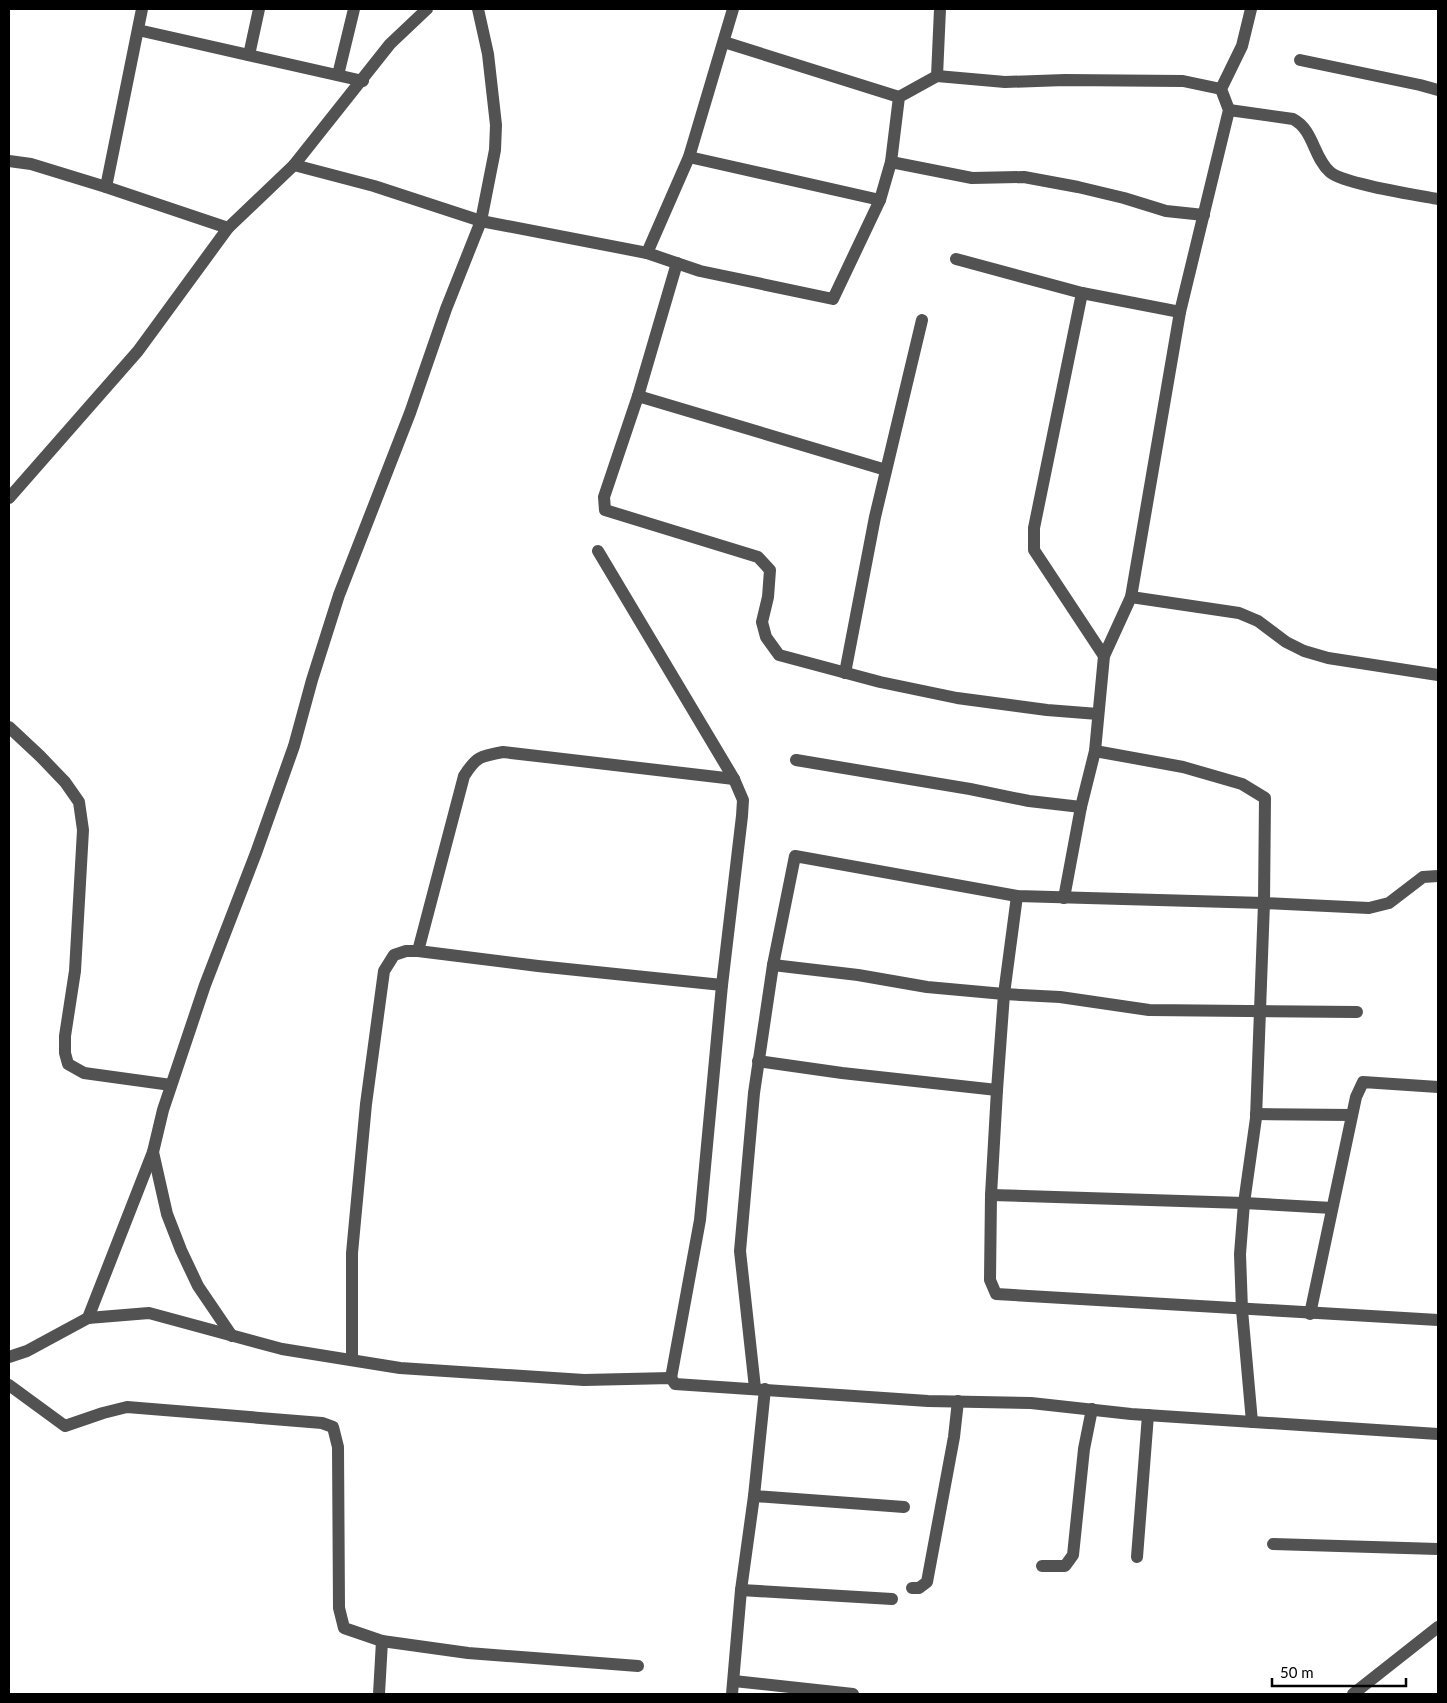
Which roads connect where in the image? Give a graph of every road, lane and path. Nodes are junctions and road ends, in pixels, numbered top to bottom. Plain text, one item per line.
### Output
1 (142, 9) edge
2 (259, 9) edge
3 (354, 9) edge
4 (427, 9) edge
5 (478, 9) edge
6 (733, 9) edge
7 (940, 9) edge
8 (1251, 9) edge
9 (138, 30) junction
10 (724, 42) junction
11 (249, 56) junction
12 (1300, 60) dead end
13 (338, 75) junction
14 (937, 76) junction
15 (363, 81) junction
16 (1220, 89) junction
17 (1438, 90) edge
18 (899, 97) junction
19 (1228, 110) junction
20 (689, 157) junction
21 (9, 161) edge
22 (892, 162) junction
23 (294, 165) junction
24 (106, 187) junction
25 (880, 200) junction
26 (1438, 200) edge
27 (1204, 215) junction
28 (480, 221) junction
29 (228, 228) junction
30 (646, 252) junction
31 (956, 259) dead end
32 (677, 263) junction
33 (1082, 293) junction
34 (1180, 312) junction
35 (922, 320) dead end
36 (638, 396) junction
37 (886, 470) junction
38 (9, 498) edge
39 (598, 551) dead end
40 (1131, 597) junction
41 (1104, 656) junction
42 (845, 673) junction
43 (1438, 675) edge
44 (1098, 714) junction
45 (9, 728) edge
46 (1095, 751) junction
47 (796, 760) dead end
48 (734, 779) junction
49 (1081, 807) junction
50 (1438, 876) edge
51 (1017, 896) junction
52 (1064, 898) junction
53 (1264, 903) junction
54 (418, 951) junction
55 (773, 966) junction
56 (722, 985) junction
57 (1004, 994) junction
58 (1259, 1011) junction
59 (1356, 1012) dead end
60 (758, 1061) junction
61 (171, 1085) junction
62 (1438, 1087) edge
63 (997, 1090) junction
64 (1256, 1114) junction
65 (1352, 1115) junction
66 (153, 1152) junction
67 (991, 1195) junction
68 (1244, 1203) junction
69 (1332, 1208) junction
70 (1242, 1310) junction
71 (1310, 1314) junction
72 (88, 1318) junction
73 (1438, 1320) edge
74 (232, 1336) junction
75 (9, 1357) edge
76 (352, 1360) junction
77 (671, 1378) junction
78 (9, 1385) edge
79 (760, 1389) junction
80 (958, 1401) junction
81 (1092, 1409) junction
82 (1148, 1415) junction
83 (1252, 1422) junction
84 (1438, 1434) edge
85 (754, 1496) junction
86 (904, 1507) dead end
87 (1272, 1544) dead end
88 (1438, 1549) edge
89 (1137, 1557) dead end
90 (1042, 1566) dead end
91 (912, 1588) dead end
92 (741, 1590) junction
93 (892, 1599) dead end
94 (1438, 1627) edge
95 (382, 1641) junction
96 (638, 1666) dead end
97 (733, 1688) edge
98 (379, 1694) edge
99 (853, 1694) edge
100 (1353, 1694) edge

1 - 9 street
2 - 11 street
3 - 13 street
4 - 15 street
5 - 28 street
6 - 10 street
7 - 14 street
8 - 16 street
9 - 11 street
9 - 24 street
10 - 18 street
10 - 20 street
11 - 13 street
12 - 17 street
13 - 15 street
14 - 16 street
14 - 18 street
15 - 23 street
16 - 19 street
18 - 22 street
19 - 26 street
19 - 27 street
20 - 25 street
20 - 30 street
21 - 24 street
22 - 25 street
22 - 27 street
23 - 28 street
23 - 29 street
24 - 29 street
25 - 32 street
27 - 34 street
28 - 30 street
28 - 61 street
29 - 38 street
30 - 32 street
31 - 33 street
32 - 36 street
33 - 34 street
33 - 41 street
34 - 40 street
35 - 37 street
36 - 37 street
36 - 42 street
37 - 42 street
39 - 48 street
40 - 41 street
40 - 43 street
41 - 44 street
42 - 44 street
44 - 46 street
45 - 61 street
46 - 49 street
46 - 53 street
47 - 49 street
48 - 54 street
48 - 56 street
49 - 52 street
50 - 53 street
51 - 52 street
51 - 55 street
51 - 57 street
52 - 53 street
53 - 58 street
54 - 56 street
54 - 76 street
55 - 57 street
55 - 60 street
56 - 77 street
57 - 58 street
57 - 63 street
58 - 59 street
58 - 64 street
60 - 63 street
60 - 79 street
61 - 66 street
62 - 65 street
63 - 67 street
64 - 65 street
64 - 68 street
65 - 69 street
66 - 72 street
66 - 74 street
67 - 68 street
67 - 70 street
68 - 69 street
68 - 70 street
69 - 71 street
70 - 71 street
70 - 83 street
71 - 73 street
72 - 74 street
72 - 75 street
74 - 76 street
76 - 77 street
77 - 79 street
78 - 95 street
79 - 80 street
79 - 85 street
80 - 81 street
80 - 91 street
81 - 82 street
81 - 90 street
82 - 83 street
82 - 89 street
83 - 84 street
85 - 86 street
85 - 92 street
87 - 88 street
92 - 93 street
92 - 97 street
94 - 100 street
95 - 96 street
95 - 98 street
97 - 99 street

